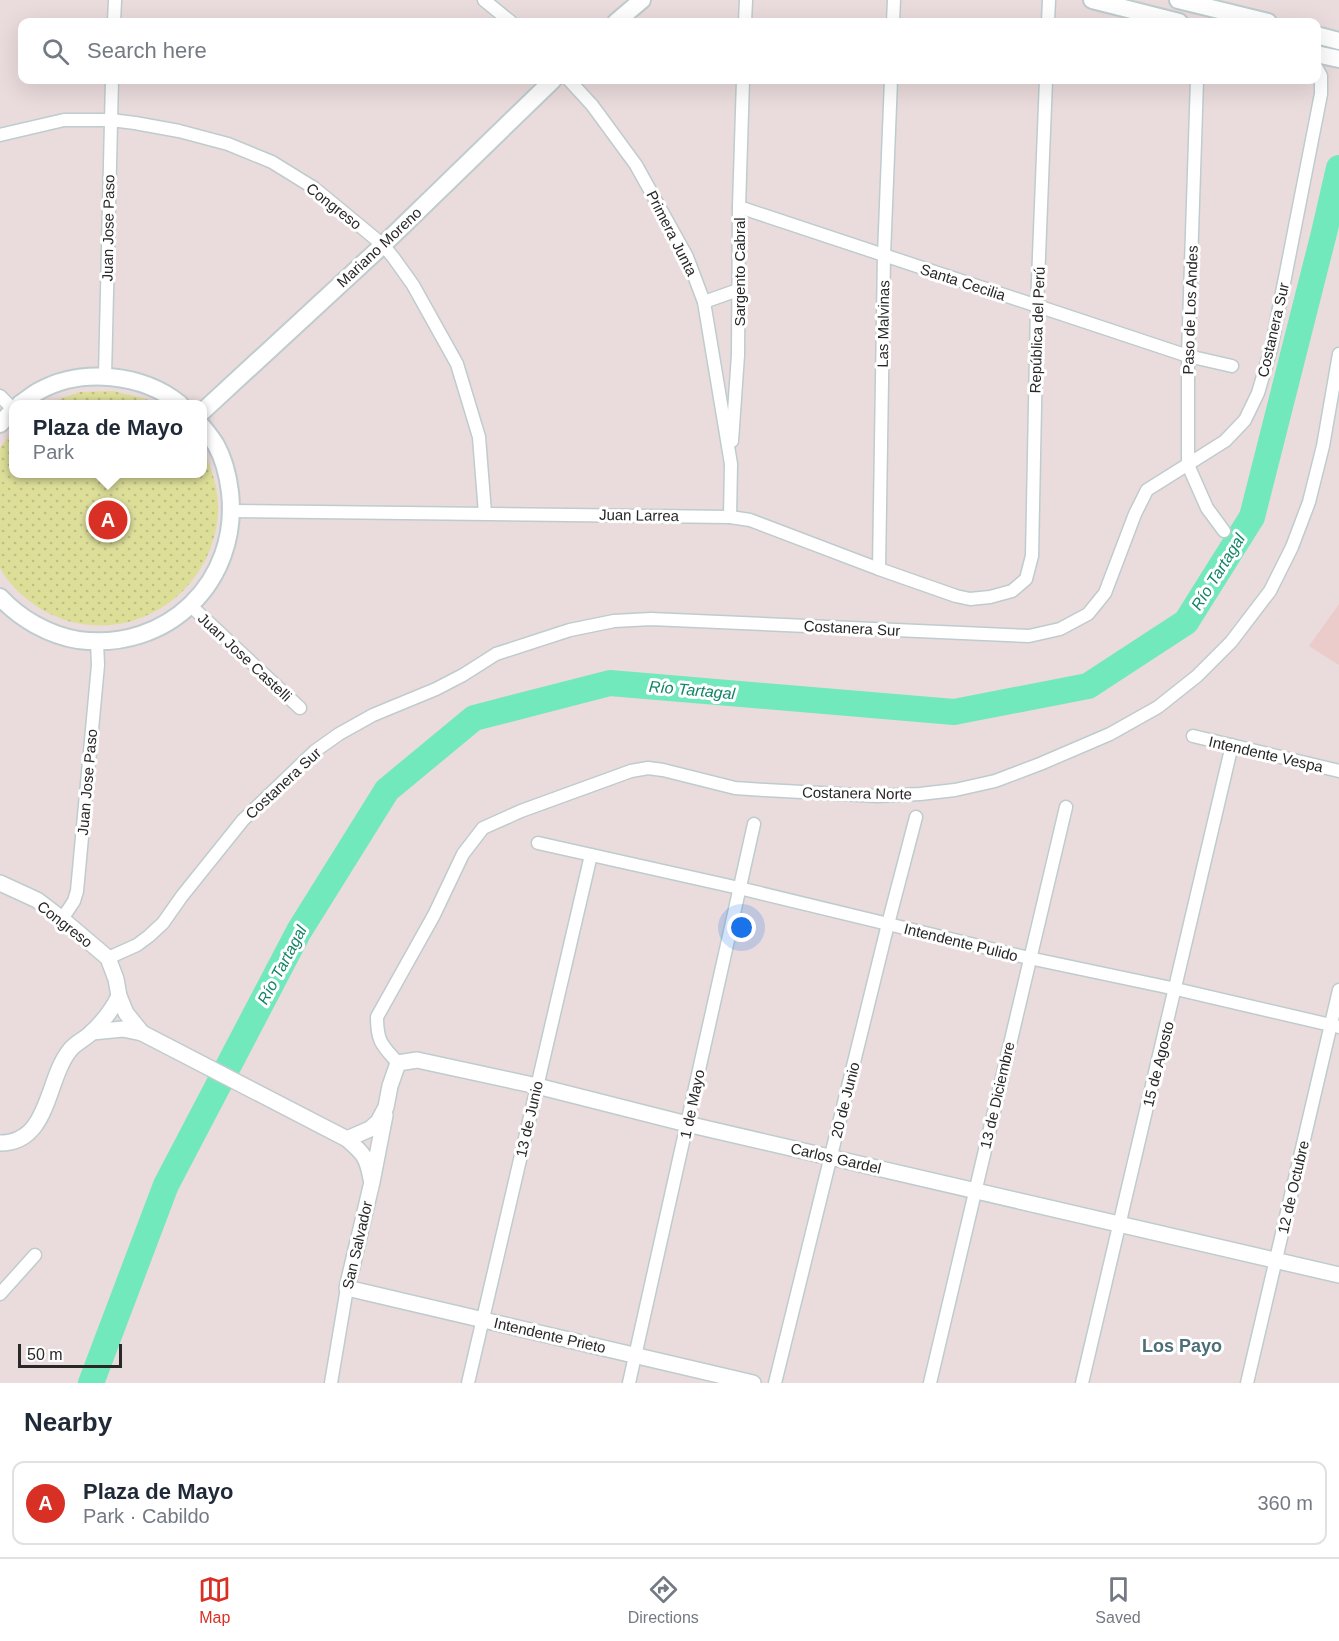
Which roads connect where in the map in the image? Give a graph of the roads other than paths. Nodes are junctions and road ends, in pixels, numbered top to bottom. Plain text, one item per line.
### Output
1 (115, 0) edge
2 (484, 0) edge
3 (632, 0) edge
4 (642, 0) edge
5 (746, 0) edge
6 (894, 0) edge
7 (1049, 0) edge
8 (1092, 0) edge
9 (1178, 0) edge
10 (114, 18) edge
11 (506, 18) edge
12 (615, 18) edge
13 (621, 18) edge
14 (745, 18) edge
15 (893, 18) edge
16 (1048, 18) edge
17 (1163, 18) edge
18 (1252, 18) edge
19 (1321, 76) edge
20 (112, 84) edge
21 (549, 84) edge
22 (573, 84) edge
23 (743, 84) edge
24 (891, 84) edge
25 (1046, 84) edge
26 (1197, 84) edge
27 (111, 120) junction
28 (0, 135) edge
29 (739, 207) junction
30 (383, 245) junction
31 (884, 255) junction
32 (738, 290) junction
33 (705, 302) junction
34 (1037, 306) junction
35 (1339, 354) edge
36 (1188, 356) junction
37 (1232, 366) dead end
38 (105, 376) junction
39 (27, 400) edge
40 (174, 400) edge
41 (207, 407) edge
42 (207, 433) edge
43 (731, 464) junction
44 (1188, 465) junction
45 (232, 511) junction
46 (485, 513) junction
47 (730, 517) junction
48 (1224, 531) dead end
49 (879, 569) junction
50 (1026, 579) joint
51 (3, 605) edge
52 (190, 606) junction
53 (97, 642) junction
54 (300, 708) dead end
55 (1193, 736) dead end
56 (1232, 745) junction
57 (1339, 771) edge
58 (1066, 807) dead end
59 (916, 817) dead end
60 (754, 824) dead end
61 (538, 843) dead end
62 (591, 855) junction
63 (0, 884) edge
64 (739, 888) junction
65 (62, 919) junction
66 (888, 924) junction
67 (108, 958) junction
68 (1029, 958) junction
69 (1176, 989) junction
70 (1339, 990) edge
71 (120, 996) junction
72 (1335, 1026) edge
73 (92, 1032) junction
74 (142, 1033) junction
75 (398, 1063) junction
76 (537, 1086) junction
77 (386, 1107) junction
78 (687, 1124) junction
79 (347, 1139) junction
80 (0, 1143) edge
81 (831, 1157) junction
82 (372, 1182) junction
83 (975, 1190) junction
84 (1119, 1225) junction
85 (35, 1256) dead end
86 (1275, 1261) junction
87 (1339, 1275) edge
88 (347, 1288) junction
89 (0, 1294) edge
90 (482, 1320) junction
91 (636, 1356) junction
92 (331, 1383) edge
93 (468, 1383) edge
94 (629, 1383) edge
95 (753, 1383) edge
96 (775, 1383) edge
97 (930, 1383) edge
98 (1082, 1383) edge
99 (1247, 1383) edge

1 - 10 street
2 - 11 street
3 - 12 main road
4 - 13 main road
5 - 14 street
6 - 15 street
7 - 16 street
8 - 17 main road
9 - 18 main road
19 - 44 street, Costanera Sur
20 - 27 street, Juan Jose Paso
21 - 30 main road, Mariano Moreno
22 - 33 street, Primera Junta
23 - 29 street, Sargento Cabral
24 - 31 street, Las Malvinas
25 - 34 street, República del Perú
26 - 36 street, Paso de Los Andes
27 - 28 street, Congreso
27 - 30 street, Congreso
27 - 38 street, Juan Jose Paso
29 - 31 street, Santa Cecilia
29 - 32 street, Sargento Cabral
30 - 41 main road, Mariano Moreno
30 - 46 street, Congreso
31 - 34 street, Santa Cecilia
31 - 49 street, Las Malvinas
32 - 33 street
32 - 43 street, Sargento Cabral
33 - 43 street, Primera Junta
34 - 36 street, Santa Cecilia
34 - 50 street, República del Perú
35 - 75 street, Costanera Norte
36 - 37 street, Santa Cecilia
36 - 44 street, Paso de Los Andes
38 - 39 main road
38 - 40 main road
42 - 45 main road
43 - 47 street, Primera Junta
44 - 48 street, Paso de Los Andes
44 - 67 street, Costanera Sur
45 - 46 street, Juan Larrea
45 - 52 main road
46 - 47 street, Juan Larrea
47 - 49 street, Juan Larrea
49 - 50 street, Juan Larrea
51 - 53 main road
52 - 53 main road
52 - 54 street, Juan Jose Castelli
53 - 65 street, Juan Jose Paso
55 - 56 street, Intendente Vespa
56 - 57 street, Intendente Vespa
56 - 69 street, 15 de Agosto
58 - 68 street, 13 de Diciembre
59 - 66 street, 20 de Junio
60 - 64 street, 1 de Mayo
61 - 62 street, Intendente Pulido
62 - 64 street, Intendente Pulido
62 - 76 street, 13 de Junio
63 - 65 street, Congreso
64 - 66 street, Intendente Pulido
64 - 78 street, 1 de Mayo
65 - 67 street, Congreso
66 - 68 street, Intendente Pulido
66 - 81 street, 20 de Junio
67 - 71 street, Congreso
68 - 69 street, Intendente Pulido
68 - 83 street, 13 de Diciembre
69 - 72 street, Intendente Pulido
69 - 84 street, 15 de Agosto
70 - 72 street, 12 de Octubre
71 - 73 street
71 - 74 street, Congreso
72 - 86 street, 12 de Octubre
73 - 74 street
73 - 80 street
74 - 79 street
75 - 76 street, Carlos Gardel
75 - 77 street, San Salvador
76 - 78 street, Carlos Gardel
76 - 90 street, 13 de Junio
77 - 79 street
77 - 82 street, San Salvador
78 - 81 street, Carlos Gardel
78 - 91 street, 1 de Mayo
79 - 82 street
81 - 83 street, Carlos Gardel
81 - 96 street, 20 de Junio
82 - 88 street, San Salvador
83 - 84 street, Carlos Gardel
83 - 97 street, 13 de Diciembre
84 - 86 street, Carlos Gardel
84 - 98 street, 15 de Agosto
85 - 89 street
86 - 87 street, Carlos Gardel
86 - 99 street, 12 de Octubre
88 - 90 street, Intendente Prieto
88 - 92 street, San Salvador
90 - 91 street, Intendente Prieto
90 - 93 street, 13 de Junio
91 - 94 street, 1 de Mayo
91 - 95 street, Intendente Prieto

